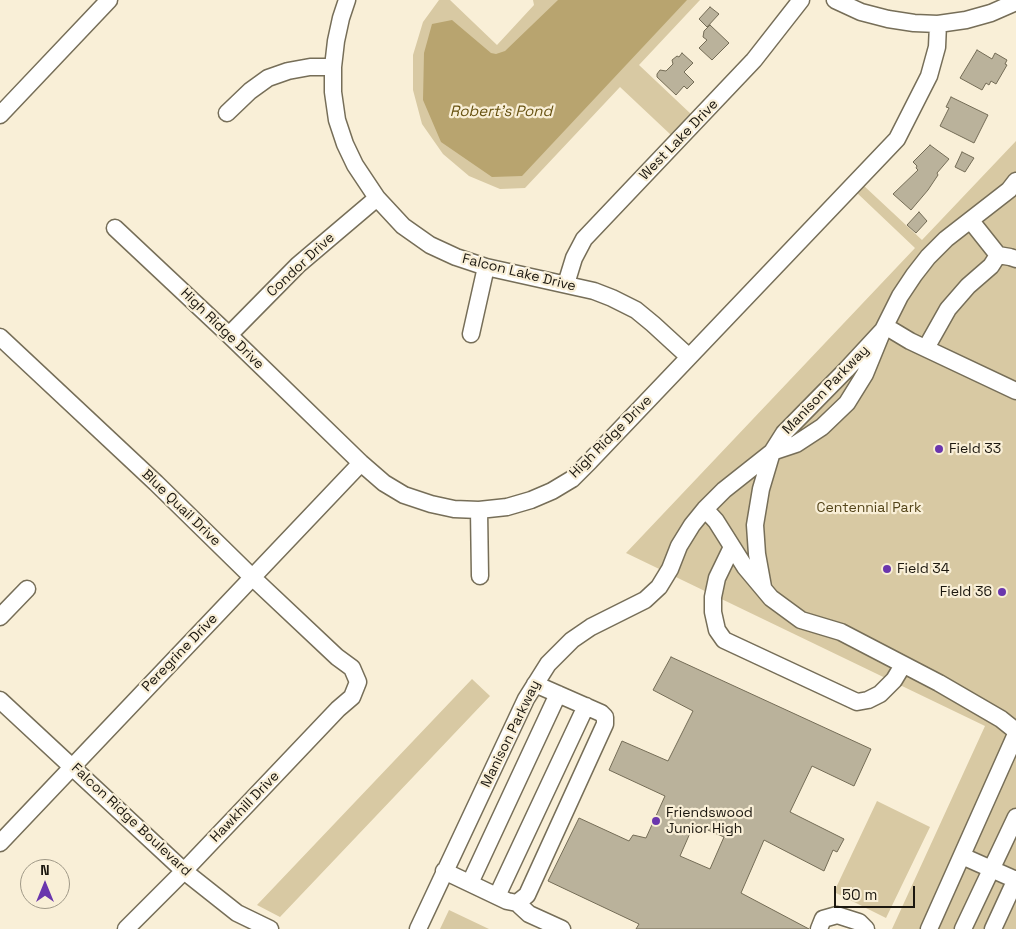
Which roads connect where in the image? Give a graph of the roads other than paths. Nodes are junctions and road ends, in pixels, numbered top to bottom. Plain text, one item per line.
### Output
1 (347, 0) edge
2 (801, 0) edge
3 (835, 0) edge
4 (107, 1) edge
5 (1016, 2) edge
6 (938, 24) junction
7 (333, 67) junction
8 (227, 113) dead end
9 (0, 115) edge
10 (1014, 187) edge
11 (376, 198) junction
12 (971, 221) junction
13 (115, 228) dead end
14 (998, 255) junction
15 (1016, 259) edge
16 (486, 268) junction
17 (566, 284) junction
18 (884, 328) junction
19 (471, 334) dead end
20 (229, 335) junction
21 (0, 337) edge
22 (926, 348) junction
23 (689, 357) junction
24 (1016, 391) edge
25 (772, 452) junction
26 (361, 463) junction
27 (705, 509) junction
28 (480, 510) junction
29 (732, 547) junction
30 (480, 576) dead end
31 (252, 577) junction
32 (27, 589) dead end
33 (764, 589) junction
34 (0, 618) edge
35 (903, 664) junction
36 (358, 682) joint
37 (535, 684) junction
38 (558, 694) junction
39 (0, 700) edge
40 (586, 706) junction
41 (1016, 733) edge
42 (72, 766) junction
43 (1016, 817) edge
44 (0, 843) edge
45 (962, 856) junction
46 (992, 868) junction
47 (184, 871) junction
48 (444, 871) junction
49 (1016, 880) edge
50 (470, 883) junction
51 (497, 896) junction
52 (517, 903) junction
53 (126, 929) edge
54 (270, 929) edge
55 (418, 929) edge
56 (562, 929) edge
57 (819, 929) edge
58 (866, 929) edge
59 (928, 929) edge
60 (963, 929) edge
61 (993, 929) edge

1 - 7 street, Falcon Lake Drive
2 - 17 street, West Lake Drive
3 - 6 street
4 - 9 street
5 - 6 street
6 - 23 street, High Ridge Drive
7 - 8 street
7 - 11 street, Falcon Lake Drive
10 - 12 street, Manison Parkway
11 - 16 street, Falcon Lake Drive
11 - 20 street, Condor Drive
12 - 14 street
12 - 18 street, Manison Parkway
13 - 20 street, High Ridge Drive
14 - 15 street
14 - 22 street
16 - 17 street, Falcon Lake Drive
16 - 19 street
17 - 23 street, Falcon Lake Drive
18 - 22 street
18 - 25 street, Manison Parkway
18 - 25 street, Manison Parkway
20 - 26 street, High Ridge Drive
21 - 31 street, Blue Quail Drive
22 - 24 street
23 - 28 street, High Ridge Drive
25 - 27 street, Manison Parkway
25 - 33 street
26 - 28 street, High Ridge Drive
26 - 31 street, Peregrine Drive
27 - 29 street
27 - 37 street, Manison Parkway
28 - 30 street
29 - 33 street
29 - 35 street
31 - 36 street, Blue Quail Drive
31 - 42 street, Peregrine Drive
32 - 34 street
33 - 35 street
35 - 41 street
36 - 47 street, Hawkhill Drive
37 - 38 street
37 - 48 street, Manison Parkway
38 - 40 street
38 - 50 street
39 - 42 street, Falcon Ridge Boulevard
40 - 51 street
40 - 52 street
41 - 45 street
42 - 44 street, Peregrine Drive
42 - 47 street, Falcon Ridge Boulevard
43 - 46 street
45 - 46 street
45 - 59 street
46 - 49 street
46 - 60 street
47 - 53 street, Hawkhill Drive
47 - 54 street, Falcon Ridge Boulevard
48 - 50 street
48 - 55 street, Manison Parkway
49 - 61 street
50 - 51 street
51 - 52 street
52 - 56 street
57 - 58 street

